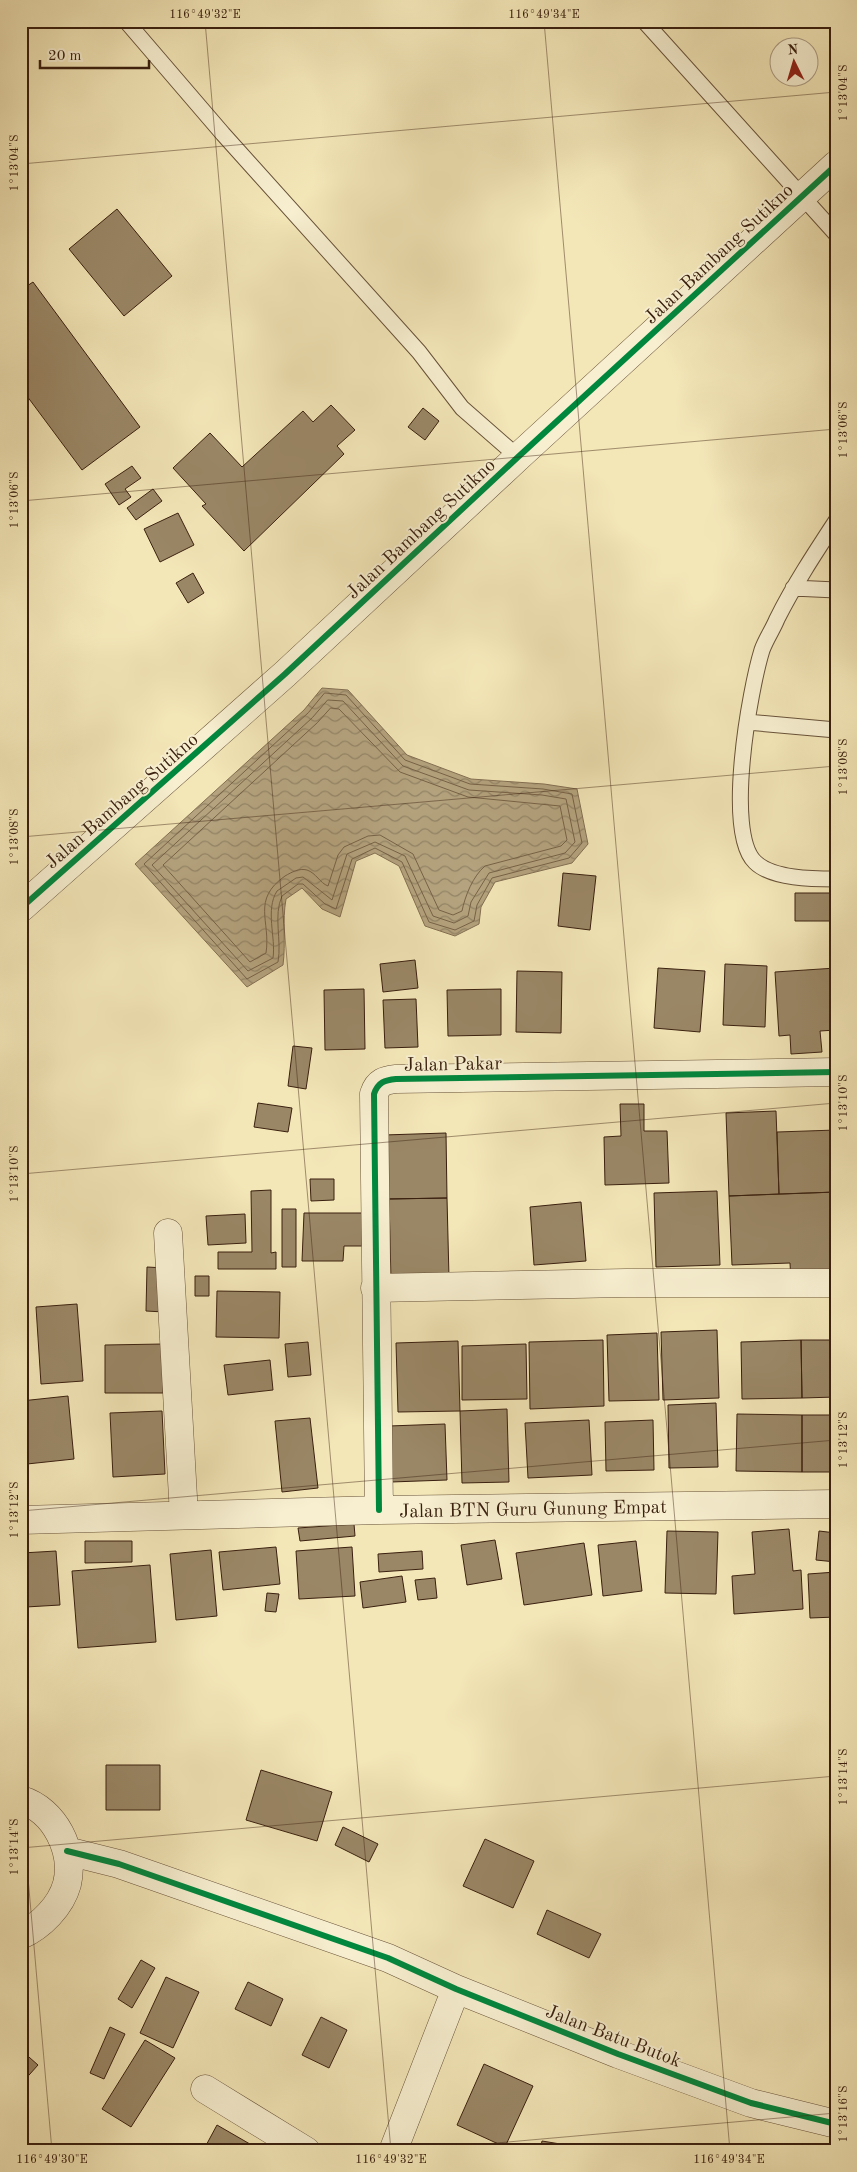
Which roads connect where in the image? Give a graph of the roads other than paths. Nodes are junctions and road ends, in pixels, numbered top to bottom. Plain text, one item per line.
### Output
1 (126, 21) edge
2 (644, 21) edge
3 (836, 165) edge
4 (801, 198) junction
5 (836, 234) edge
6 (518, 457) junction
7 (836, 521) edge
8 (793, 588) junction
9 (836, 590) edge
10 (746, 722) junction
11 (836, 730) edge
12 (836, 879) edge
13 (21, 908) edge
14 (836, 1072) edge
15 (168, 1233) dead end
16 (836, 1284) edge
17 (375, 1288) junction
18 (836, 1504) edge
19 (379, 1510) junction
20 (184, 1515) junction
21 (21, 1520) edge
22 (21, 1800) edge
23 (67, 1851) junction
24 (21, 1935) edge
25 (456, 1989) junction
26 (205, 2089) dead end
27 (836, 2124) edge
28 (306, 2151) edge
29 (392, 2151) edge

1 - 6 lane
2 - 4 lane
3 - 4 street, Jalan Bambang Sutikno
4 - 5 lane
4 - 6 street, Jalan Bambang Sutikno
6 - 13 street, Jalan Bambang Sutikno
7 - 8 lane
8 - 9 lane
8 - 10 lane
10 - 11 lane
10 - 12 lane
14 - 17 street, Jalan Pakar
15 - 20 street
16 - 17 street
17 - 19 street, Jalan Pakar
18 - 19 street, Jalan BTN Guru Gunung Empat
19 - 20 street, Jalan BTN Guru Gunung Empat
20 - 21 street, Jalan BTN Guru Gunung Empat
22 - 23 street
23 - 24 street
23 - 25 street, Jalan Batu Butok
25 - 27 street, Jalan Batu Butok
25 - 29 street
26 - 28 street

